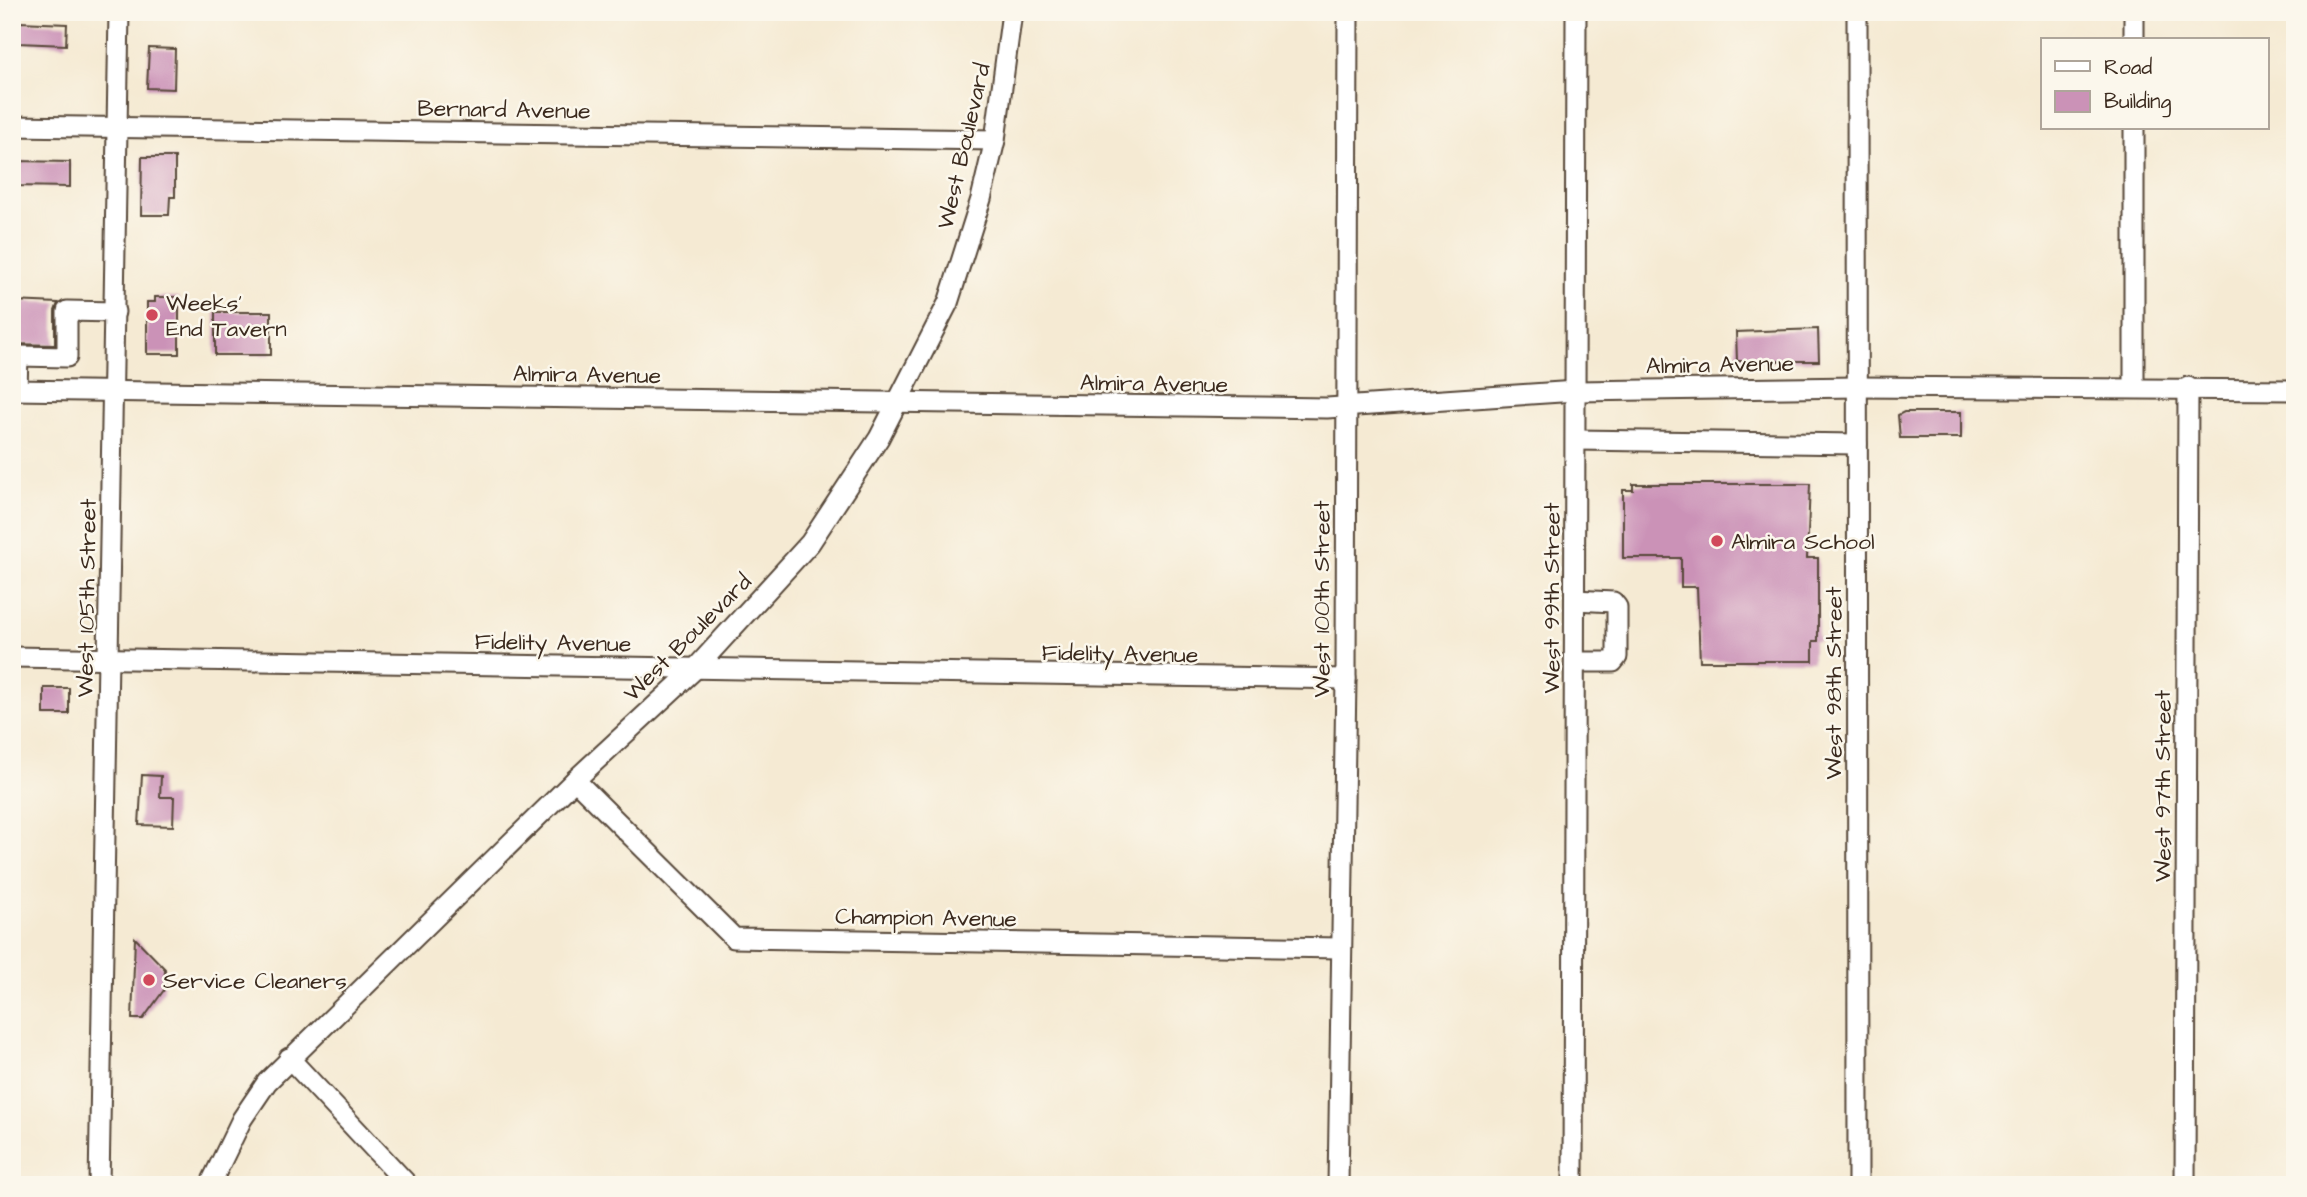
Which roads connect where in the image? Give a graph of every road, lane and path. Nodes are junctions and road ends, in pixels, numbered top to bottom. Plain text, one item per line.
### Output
1 (119, 12) edge
2 (1012, 12) edge
3 (1348, 12) edge
4 (1576, 12) edge
5 (1857, 12) edge
6 (2134, 12) edge
7 (2134, 38) edge
8 (12, 126) edge
9 (118, 128) junction
10 (2134, 130) edge
11 (995, 140) junction
12 (115, 312) junction
13 (1857, 387) junction
14 (2134, 387) junction
15 (2188, 387) junction
16 (15, 390) edge
17 (2295, 390) edge
18 (114, 391) junction
19 (1576, 391) junction
20 (897, 404) junction
21 (1345, 408) junction
22 (1576, 440) junction
23 (1857, 444) junction
24 (1576, 600) junction
25 (12, 657) edge
26 (109, 659) junction
27 (1575, 662) junction
28 (695, 669) junction
29 (1346, 679) junction
30 (575, 779) junction
31 (1341, 948) junction
32 (289, 1058) junction
33 (99, 1185) edge
34 (210, 1185) edge
35 (408, 1185) edge
36 (1338, 1185) edge
37 (1573, 1185) edge
38 (1858, 1185) edge
39 (2185, 1185) edge

1 - 9 street, West 105th Street
2 - 11 street, West Boulevard
3 - 21 street, West 100th Street
4 - 19 street, West 99th Street
5 - 13 street, West 98th Street
6 - 7 street
8 - 9 street, Bernard Avenue
9 - 11 street, Bernard Avenue
9 - 12 street, West 105th Street
10 - 14 street
11 - 20 street, West Boulevard
12 - 16 street
12 - 18 street, West 105th Street
13 - 14 street, Almira Avenue
13 - 19 street, Almira Avenue
13 - 23 street, West 98th Street
14 - 15 street, Almira Avenue
15 - 17 street, Almira Avenue
15 - 39 street, West 97th Street
16 - 18 street, Almira Avenue
18 - 20 street, Almira Avenue
18 - 26 street, West 105th Street
19 - 21 street, Almira Avenue
19 - 22 street, West 99th Street
20 - 21 street, Almira Avenue
20 - 28 street, West Boulevard
21 - 29 street, West 100th Street
22 - 23 street
22 - 24 street, West 99th Street
23 - 38 street, West 98th Street
24 - 27 street, West 99th Street
24 - 27 street
25 - 26 street, Fidelity Avenue
26 - 28 street, Fidelity Avenue
26 - 33 street, West 105th Street
27 - 37 street, West 99th Street
28 - 29 street, Fidelity Avenue
28 - 30 street, West Boulevard
29 - 31 street, West 100th Street
30 - 31 street, Champion Avenue
30 - 32 street, West Boulevard
31 - 36 street, West 100th Street
32 - 34 street, West Boulevard
32 - 35 street

